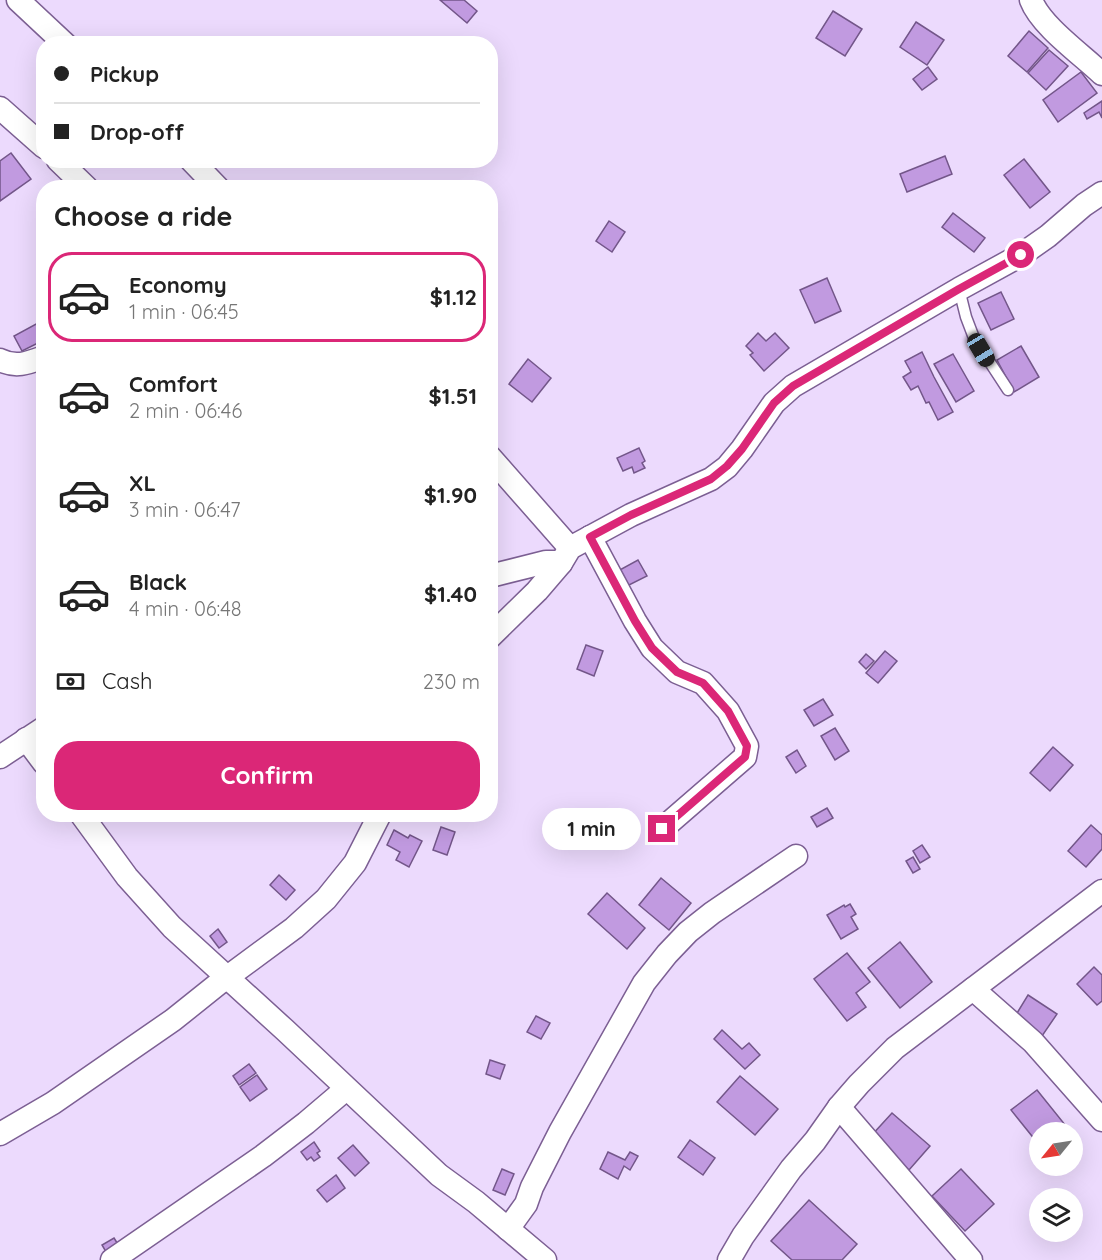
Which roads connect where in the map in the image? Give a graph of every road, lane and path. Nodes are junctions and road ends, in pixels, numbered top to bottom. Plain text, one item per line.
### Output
1 (18, 0) edge
2 (1031, 0) edge
3 (56, 36) edge
4 (1102, 74) edge
5 (0, 108) edge
6 (36, 140) edge
7 (66, 168) edge
8 (199, 168) edge
9 (79, 180) edge
10 (210, 180) edge
11 (1102, 193) edge
12 (959, 289) junction
13 (0, 360) edge
14 (36, 360) edge
15 (1008, 390) dead end
16 (498, 467) edge
17 (574, 550) junction
18 (498, 574) edge
19 (498, 629) edge
20 (35, 734) edge
21 (0, 757) edge
22 (87, 822) edge
23 (376, 822) edge
24 (662, 829) dead end
25 (796, 856) dead end
26 (1102, 891) edge
27 (227, 977) junction
28 (973, 989) junction
29 (346, 1089) junction
30 (839, 1107) junction
31 (1102, 1120) edge
32 (0, 1134) edge
33 (508, 1229) junction
34 (112, 1260) edge
35 (545, 1260) edge
36 (729, 1260) edge
37 (971, 1260) edge

1 - 3 street
2 - 4 street
5 - 6 street
7 - 9 street
8 - 10 street
11 - 12 street
12 - 15 lane
12 - 17 street
13 - 14 street
16 - 17 street
17 - 18 street
17 - 19 street
17 - 24 street
20 - 21 street
22 - 27 street
23 - 27 street
25 - 33 street
26 - 28 street
27 - 29 street
27 - 32 street
28 - 30 street
28 - 31 street
29 - 33 street
29 - 34 street
30 - 36 street
30 - 37 street
33 - 35 street

